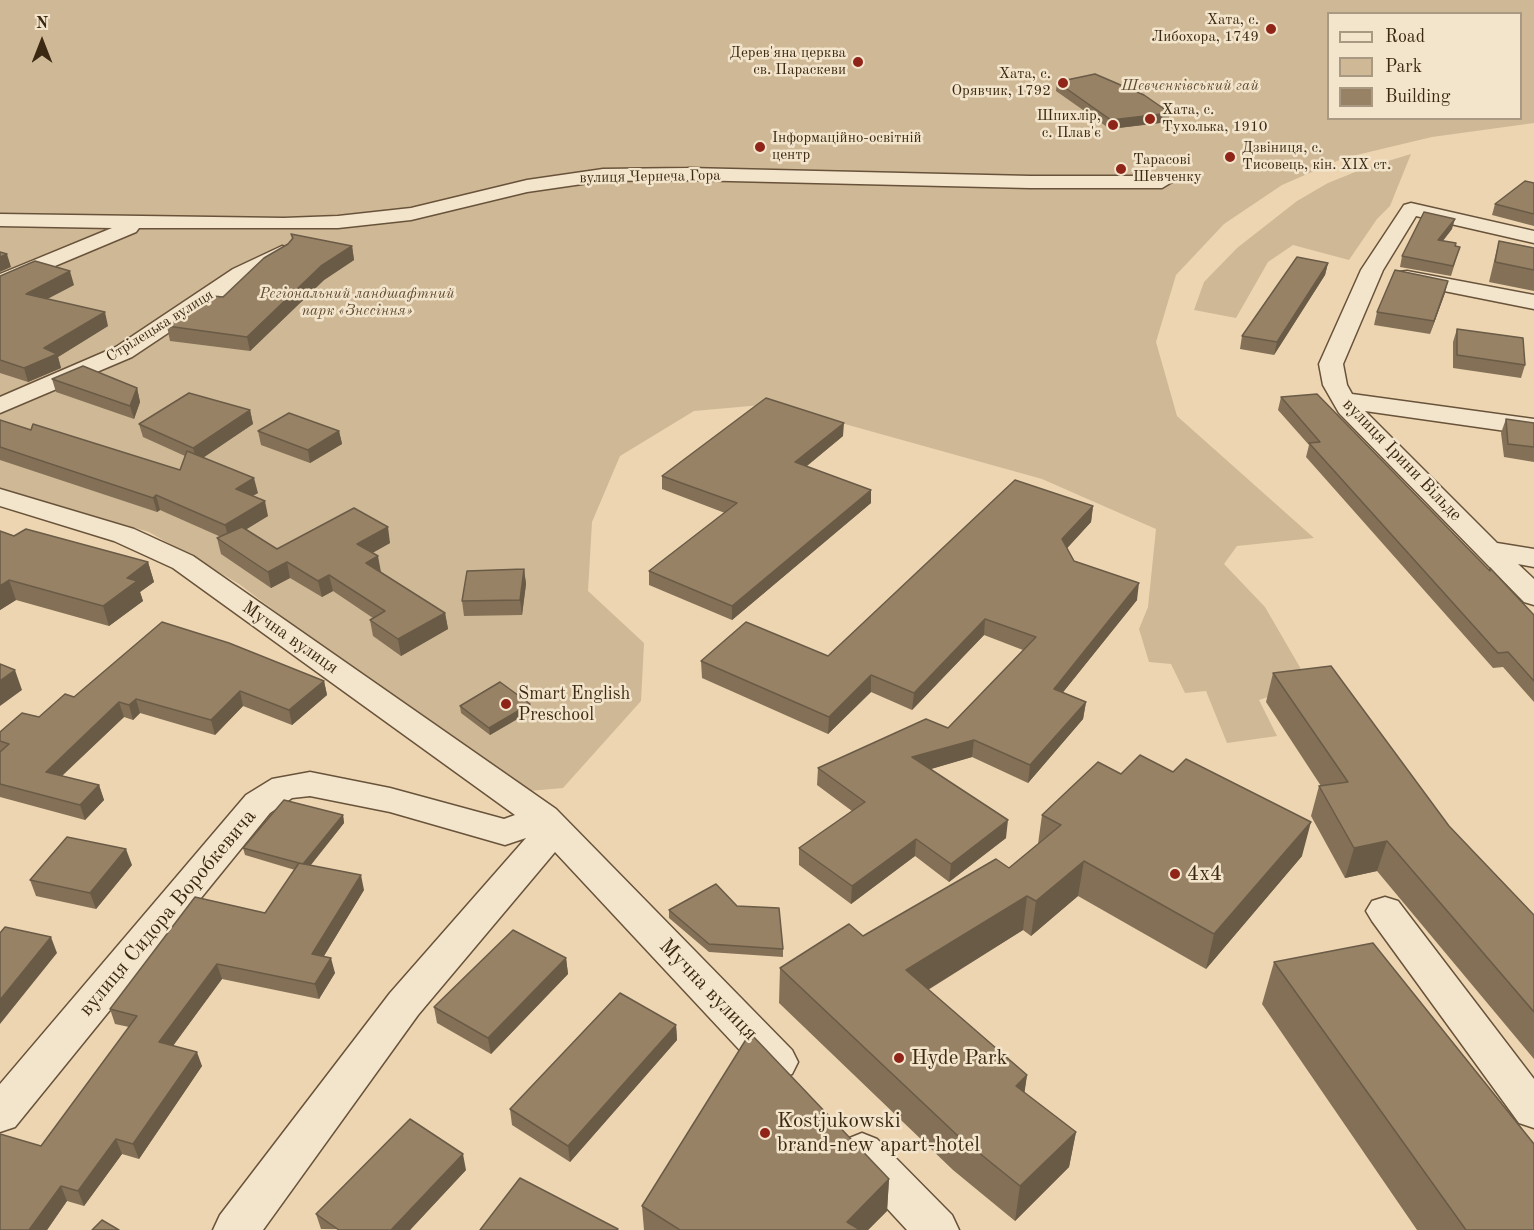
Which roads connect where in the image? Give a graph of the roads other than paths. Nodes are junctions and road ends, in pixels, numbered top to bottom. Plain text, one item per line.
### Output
1 (1162, 182) dead end
2 (0, 220) edge
3 (143, 222) junction
4 (1534, 237) edge
5 (282, 252) edge
6 (1372, 270) junction
7 (0, 282) edge
8 (1534, 302) edge
9 (1342, 400) junction
10 (0, 406) edge
11 (1534, 427) edge
12 (0, 497) edge
13 (1491, 550) junction
14 (1534, 558) edge
15 (1534, 596) edge
16 (550, 823) junction
17 (1385, 911) dead end
18 (798, 1085) edge
19 (1534, 1110) edge
20 (0, 1114) edge
21 (839, 1127) edge
22 (236, 1230) edge
23 (936, 1230) edge

1 - 3 street, вулиця Чернеча Гора
2 - 3 street, вулиця Чернеча Гора
3 - 7 street
4 - 6 street, вулиця Ірини Вільде
5 - 10 street, Стрілецька вулиця
6 - 8 street
6 - 9 street, вулиця Ірини Вільде
9 - 11 street
9 - 13 street, вулиця Ірини Вільде
12 - 16 street, Мучна вулиця
13 - 14 street
13 - 15 street, вулиця Ірини Вільде
16 - 18 street, Мучна вулиця
16 - 20 street, вулиця Сидора Воробкевича
16 - 22 street
17 - 19 street
21 - 23 street

